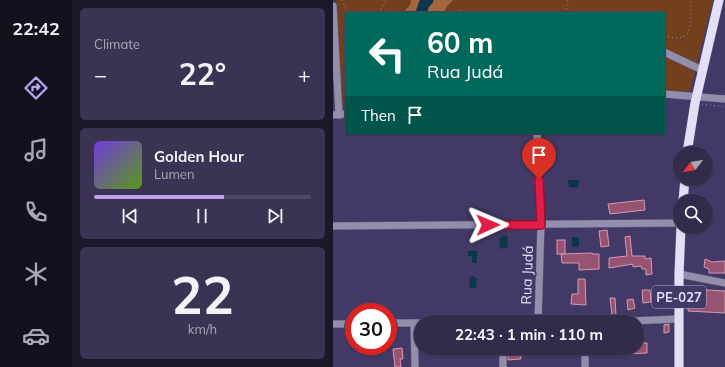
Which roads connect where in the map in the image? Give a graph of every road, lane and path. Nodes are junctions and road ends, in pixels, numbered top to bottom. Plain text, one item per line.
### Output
1 (342, 0) edge
2 (386, 0) edge
3 (568, 0) edge
4 (691, 0) edge
5 (719, 0) edge
6 (333, 6) edge
7 (347, 12) edge
8 (380, 12) edge
9 (458, 12) edge
10 (467, 12) edge
11 (565, 12) edge
12 (665, 36) edge
13 (665, 52) edge
14 (702, 70) junction
15 (665, 94) edge
16 (725, 99) edge
17 (696, 100) junction
18 (725, 108) edge
19 (339, 114) edge
20 (537, 134) edge
21 (688, 146) edge
22 (673, 223) edge
23 (541, 225) junction
24 (333, 226) edge
25 (681, 234) edge
26 (679, 274) junction
27 (725, 283) edge
28 (538, 315) edge
29 (679, 319) junction
30 (644, 320) edge
31 (414, 323) edge
32 (333, 324) edge
33 (345, 324) edge
34 (397, 324) edge
35 (416, 355) edge
36 (503, 355) edge
37 (585, 355) edge
38 (415, 367) edge
39 (503, 367) edge
40 (585, 367) edge
41 (679, 367) edge

1 - 7 path
2 - 8 path
3 - 11 path
4 - 12 path
5 - 14 main road
6 - 19 street
9 - 10 path
13 - 14 street
14 - 17 main road
15 - 17 street
16 - 17 street
17 - 18 path
17 - 21 main road
20 - 23 street, Rua Judá
22 - 23 street
23 - 24 street
23 - 28 street, Rua Judá
25 - 26 main road, PE-027
26 - 27 street
26 - 29 main road, PE-027
29 - 30 street
29 - 41 main road, PE-027
31 - 34 street
32 - 33 street
35 - 38 street
36 - 39 street
37 - 40 street

